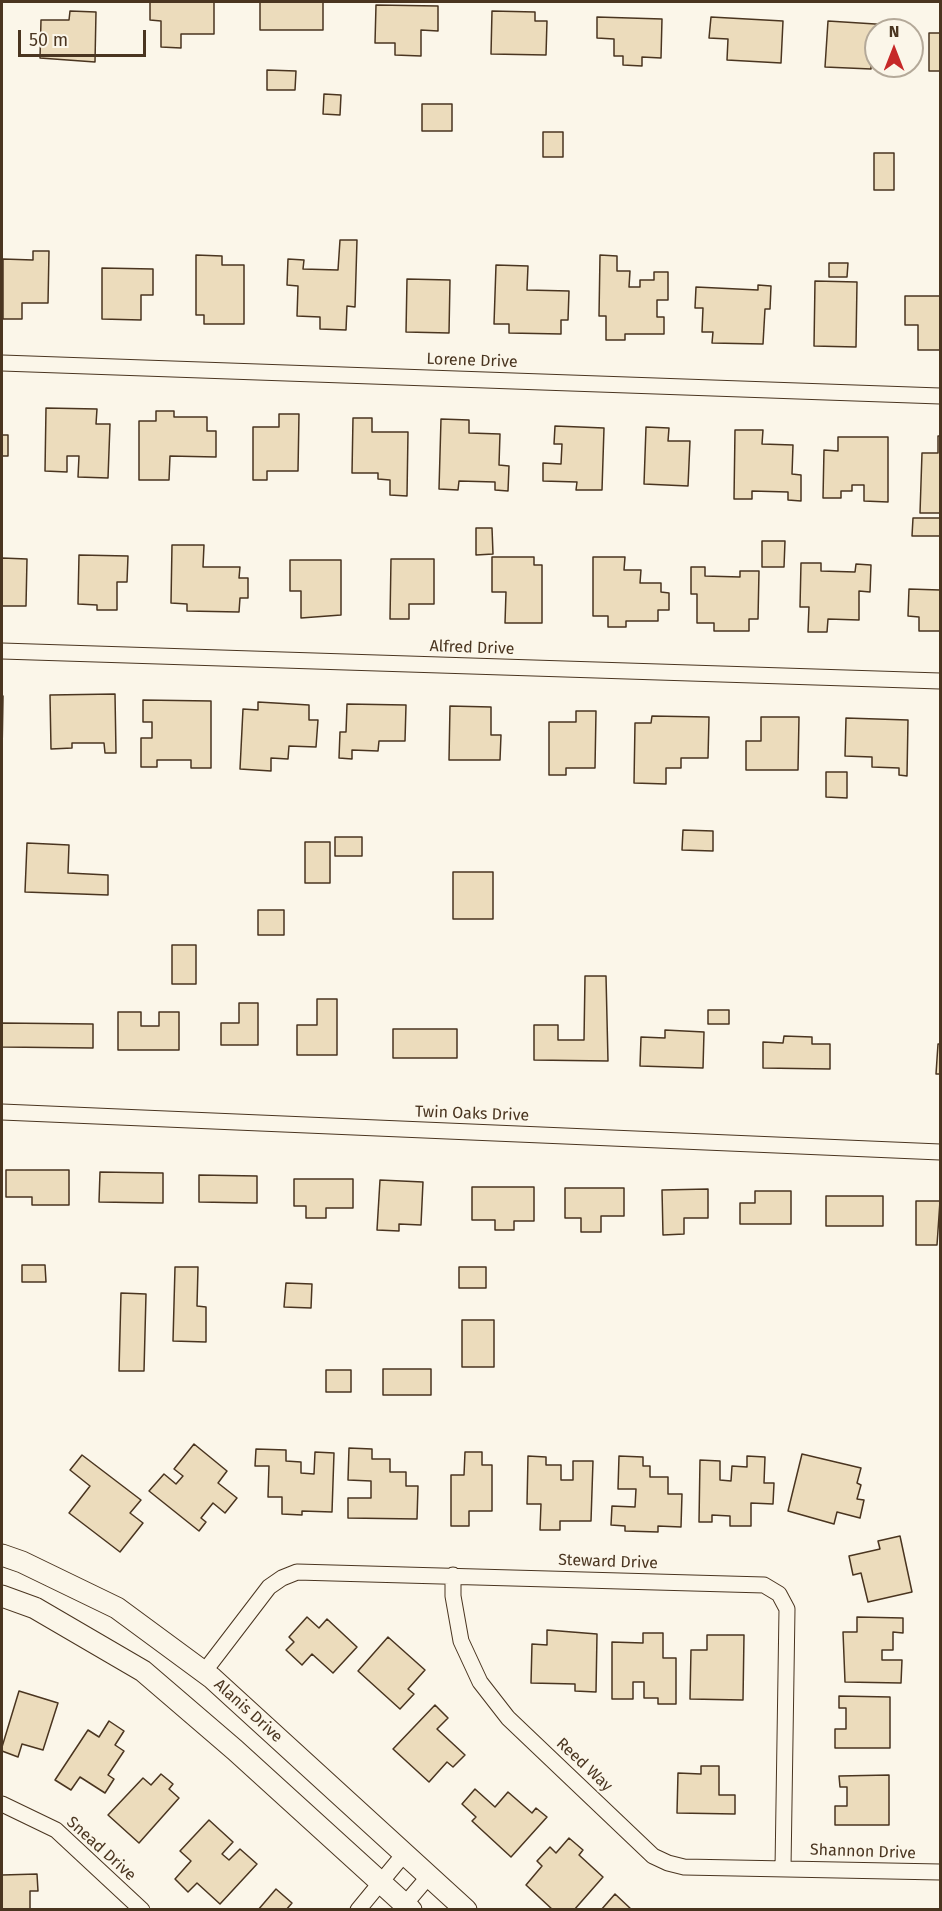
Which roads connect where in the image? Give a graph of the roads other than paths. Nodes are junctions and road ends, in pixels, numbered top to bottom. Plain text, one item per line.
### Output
1 (2, 363) edge
2 (940, 396) edge
3 (2, 651) edge
4 (940, 681) edge
5 (2, 1113) edge
6 (940, 1152) edge
7 (2, 1555) edge
8 (453, 1575) junction
9 (2, 1596) edge
10 (204, 1672) junction
11 (2, 1804) edge
12 (404, 1854) junction
13 (783, 1868) junction
14 (940, 1872) edge
15 (429, 1876) junction
16 (381, 1882) junction
17 (405, 1908) edge
18 (142, 1910) edge
19 (357, 1910) edge
20 (466, 1910) edge

1 - 2 street, Lorene Drive
3 - 4 street, Alfred Drive
5 - 6 street, Twin Oaks Drive
7 - 10 main road, Alanis Drive
8 - 10 street, Steward Drive
8 - 13 street, Reed Way
8 - 13 street, Steward Drive
9 - 16 main road
10 - 12 main road, Alanis Drive
11 - 18 street, Snead Drive
12 - 15 main road, Alanis Drive
12 - 16 street
13 - 14 street, Shannon Drive
15 - 17 street
15 - 20 main road, Alanis Drive
16 - 17 main road
16 - 19 street

